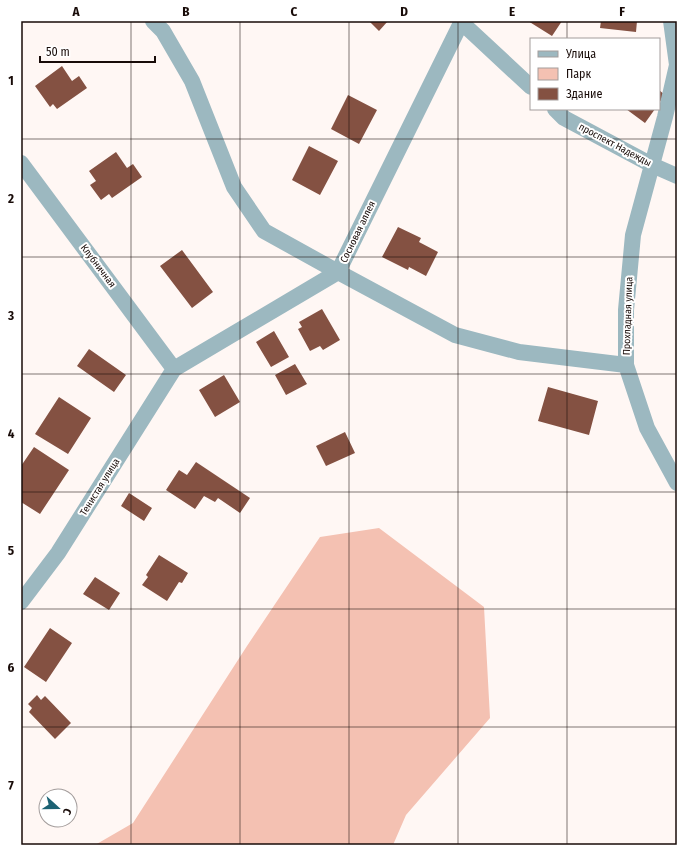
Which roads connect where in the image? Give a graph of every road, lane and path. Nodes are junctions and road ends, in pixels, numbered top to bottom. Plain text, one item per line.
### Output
1 (153, 21) edge
2 (671, 21) edge
3 (461, 22) edge
4 (530, 86) edge
5 (556, 110) edge
6 (21, 162) edge
7 (652, 165) junction
8 (677, 176) edge
9 (338, 272) junction
10 (626, 365) junction
11 (174, 369) junction
12 (677, 483) edge
13 (21, 602) edge

1 - 9 street
2 - 7 street, Прохладная улица
3 - 4 street
3 - 9 street, Сосновая аллея
5 - 7 street, проспект Надежды
6 - 11 street, Клубничная
7 - 8 street, проспект Надежды
7 - 10 street, Прохладная улица
9 - 10 street
9 - 11 street, Сосновая аллея
10 - 12 street, Прохладная улица
11 - 13 street, Тенистая улица

